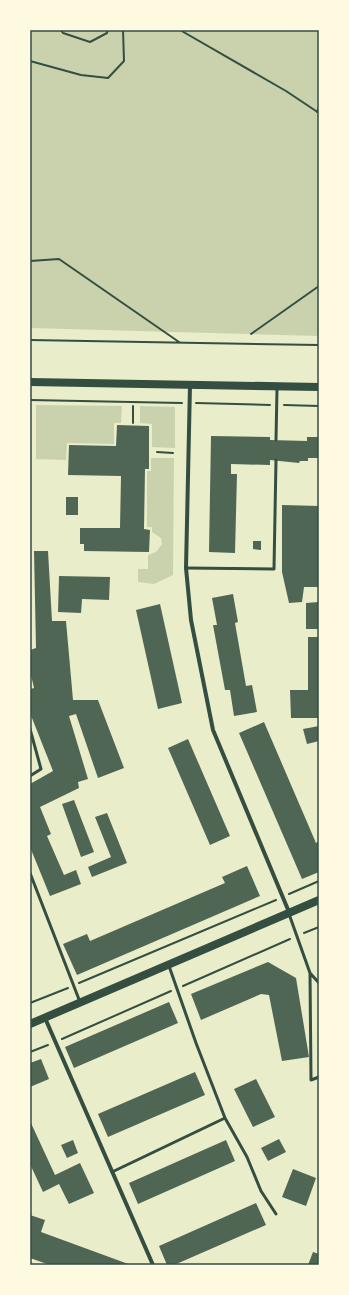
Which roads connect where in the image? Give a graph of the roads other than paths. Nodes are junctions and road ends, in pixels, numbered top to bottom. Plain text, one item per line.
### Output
1 (30, 382) edge
2 (190, 385) junction
3 (277, 386) junction
4 (319, 387) edge
5 (276, 440) dead end
6 (276, 460) dead end
7 (186, 568) junction
8 (30, 729) edge
9 (30, 776) edge
10 (30, 873) edge
11 (319, 900) edge
12 (289, 912) junction
13 (169, 964) junction
14 (310, 973) junction
15 (319, 983) edge
16 (80, 1002) junction
17 (45, 1017) junction
18 (30, 1024) edge
19 (319, 1076) edge
20 (225, 1118) junction
21 (112, 1172) junction
22 (276, 1214) dead end
23 (153, 1265) edge

1 - 2 main road
2 - 3 main road
2 - 7 street
3 - 4 main road
3 - 5 lane
6 - 7 lane
7 - 12 street
8 - 9 lane
10 - 16 lane
11 - 12 main road
12 - 13 main road
12 - 14 lane
13 - 16 main road
13 - 20 lane
14 - 15 lane
14 - 19 lane
16 - 17 main road
17 - 18 main road
17 - 21 street
20 - 21 lane
20 - 22 lane
21 - 23 street

